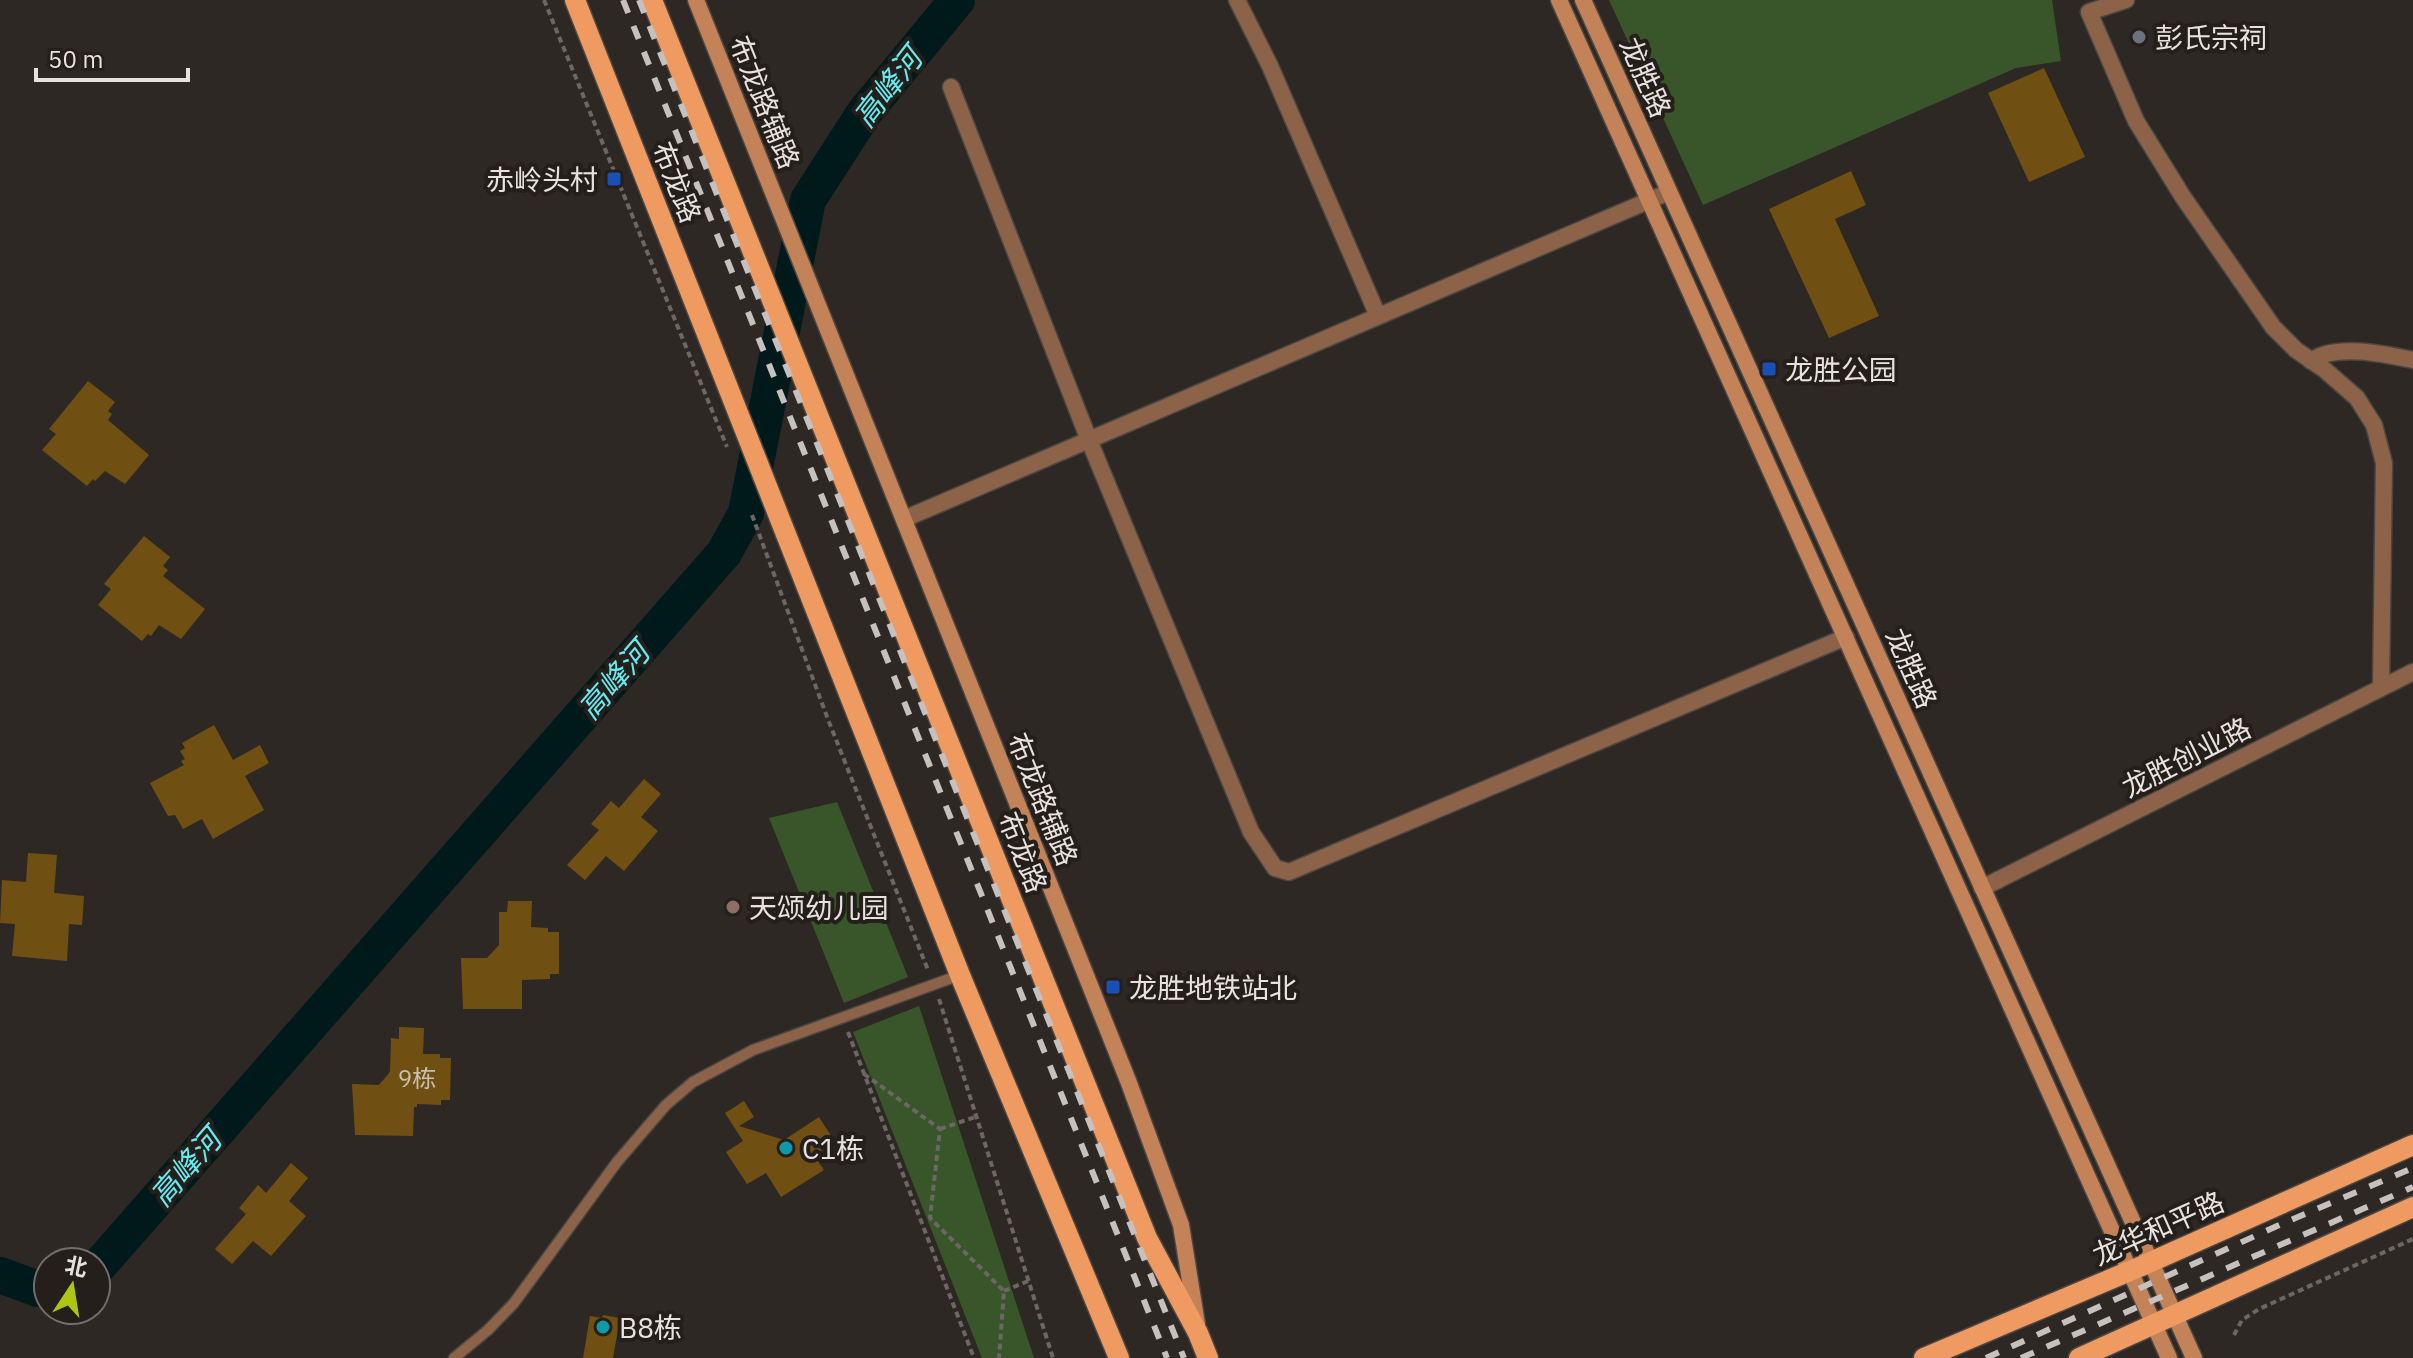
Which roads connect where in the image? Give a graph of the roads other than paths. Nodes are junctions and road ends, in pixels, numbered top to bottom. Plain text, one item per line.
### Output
1 (575, 0) edge
2 (652, 0) edge
3 (696, 0) edge
4 (1237, 0) edge
5 (1559, 0) edge
6 (1583, 0) edge
7 (2126, 0) edge
8 (951, 87) dead end
9 (1669, 192) junction
10 (1649, 200) junction
11 (1378, 316) junction
12 (2413, 360) edge
13 (2311, 361) junction
14 (1089, 440) junction
15 (904, 519) junction
16 (1846, 637) junction
17 (2413, 672) edge
18 (2381, 688) junction
19 (1982, 888) junction
20 (960, 975) junction
21 (2413, 1145) edge
22 (2413, 1207) edge
23 (2150, 1262) junction
24 (2131, 1271) junction
25 (2175, 1316) junction
26 (2155, 1325) junction
27 (1198, 1333) junction
28 (454, 1358) edge
29 (1119, 1358) edge
30 (1208, 1358) edge
31 (1924, 1358) edge
32 (2079, 1358) edge
33 (2169, 1358) edge
34 (2194, 1358) edge

1 - 20 main road, 布龙路
2 - 27 main road, 布龙路
3 - 15 main road, 布龙路辅路
4 - 11 street
5 - 10 main road, 龙胜路
6 - 9 main road, 龙胜路
7 - 13 street
8 - 14 street
9 - 10 street
9 - 19 main road, 龙胜路
10 - 11 street
10 - 16 main road, 龙胜路
11 - 14 street
12 - 13 street
13 - 18 street
14 - 15 street
14 - 16 street
15 - 27 main road, 布龙路辅路
16 - 24 main road, 龙胜路
17 - 18 street, 龙胜创业路
18 - 19 street, 龙胜创业路
19 - 23 main road, 龙胜路
20 - 28 lane
20 - 29 main road
21 - 23 main road, 龙华和平路
22 - 25 main road
23 - 24 main road, 龙华和平路
23 - 25 main road, 龙胜路
24 - 26 main road, 龙胜路
24 - 31 main road, 龙华和平路
25 - 26 main road
25 - 34 main road, 龙胜路
26 - 32 main road
26 - 33 main road, 龙胜路
27 - 30 main road, 布龙路

